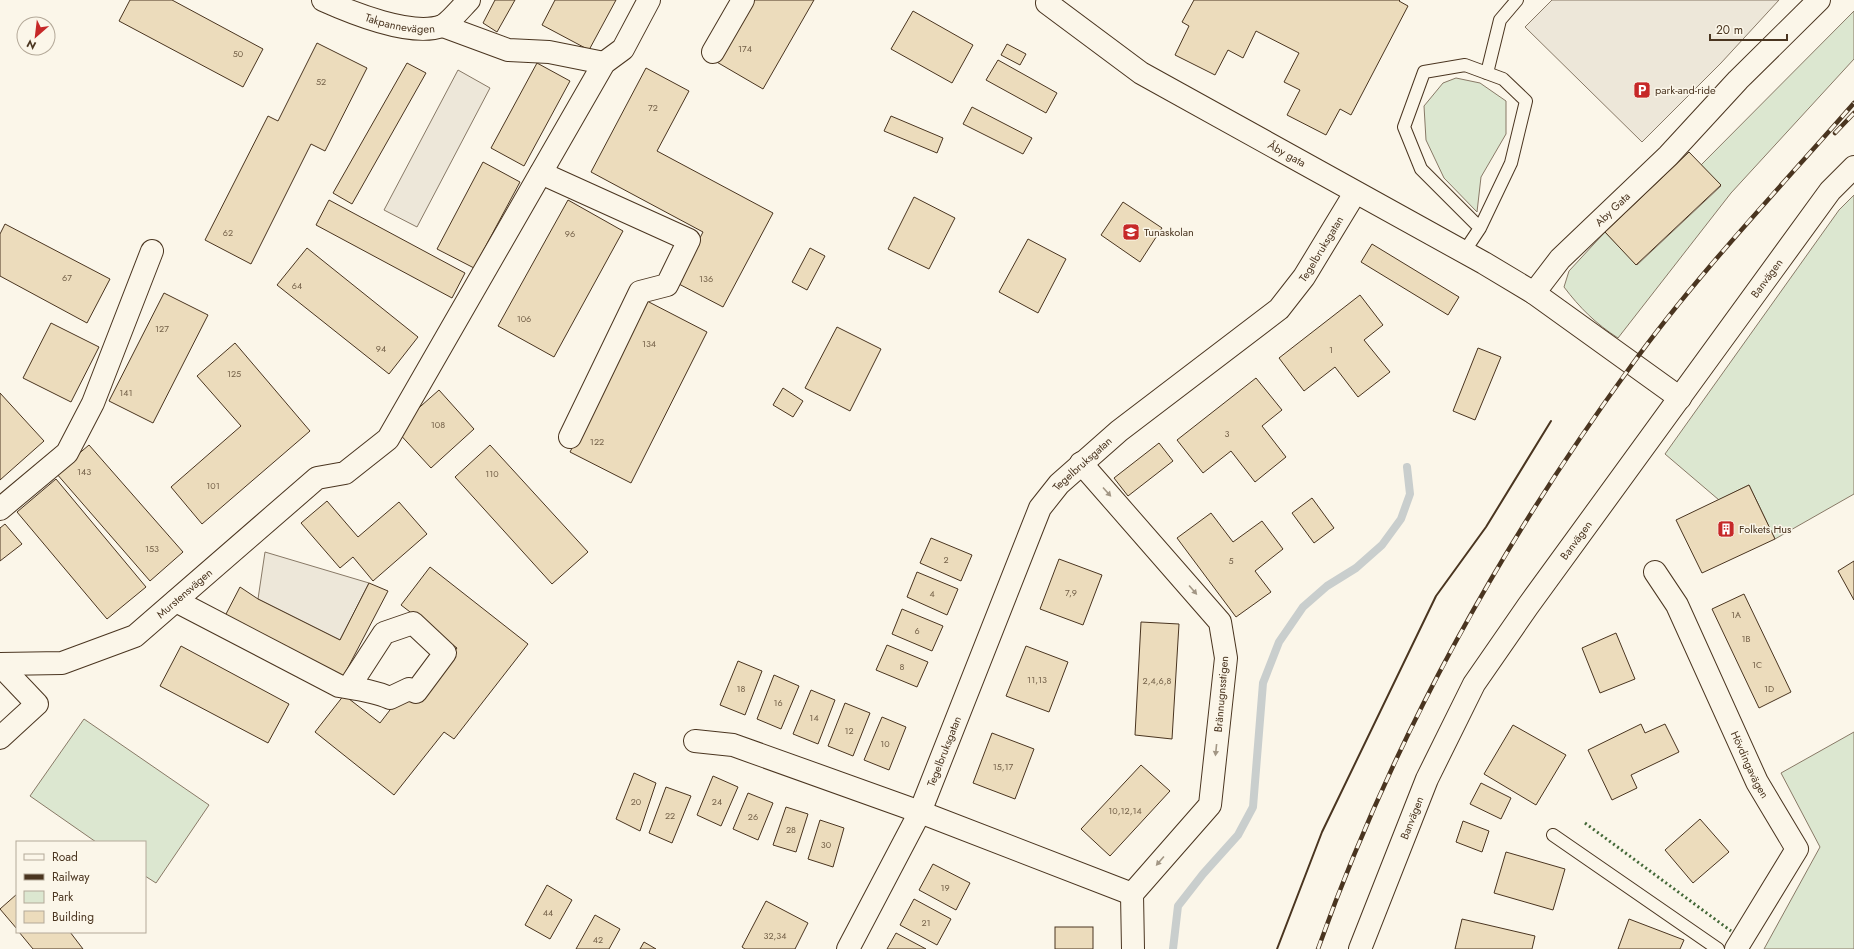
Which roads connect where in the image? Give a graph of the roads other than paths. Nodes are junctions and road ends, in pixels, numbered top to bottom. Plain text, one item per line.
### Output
1 (323, 0) edge
2 (469, 0) edge
3 (649, 0) edge
4 (743, 0) edge
5 (1517, 0) edge
6 (1819, 0) edge
7 (1047, 3) dead end
8 (443, 26) junction
9 (714, 52) dead end
10 (604, 63) junction
11 (1487, 73) junction
12 (1854, 167) edge
13 (541, 173) junction
14 (1355, 193) junction
15 (1480, 228) junction
16 (152, 251) dead end
17 (1464, 252) junction
18 (1534, 293) junction
19 (1680, 398) junction
20 (570, 438) dead end
21 (1080, 463) junction
22 (0, 509) edge
23 (1655, 572) dead end
24 (176, 601) junction
25 (0, 664) edge
26 (349, 688) dead end
27 (0, 738) edge
28 (695, 741) dead end
29 (920, 812) junction
30 (1553, 835) dead end
31 (1132, 894) junction
32 (848, 949) edge
33 (1133, 949) edge
34 (1360, 949) edge
35 (1718, 949) edge
36 (1736, 949) edge

1 - 8 street, Takpannevägen
2 - 8 street, Takpannevägen
3 - 10 street
4 - 9 street
5 - 11 lane
6 - 18 street, Aby Gata
7 - 14 street, Åby gata
8 - 10 street
10 - 13 street
11 - 15 lane
11 - 15 lane
12 - 19 street, Banvägen
13 - 20 street
13 - 24 street, Murstensvägen
14 - 17 street, Åby gata
14 - 21 street, Tegelbruksgatan
15 - 17 lane
16 - 22 street
17 - 18 street, Åby gata
18 - 19 street
19 - 34 street, Banvägen
21 - 29 street, Tegelbruksgatan
21 -> 31 street, Brännugnsstigen
23 - 36 street, Hövdingavägen
24 - 25 street, Murstensvägen
24 - 26 street
25 - 27 street
28 - 29 street
29 - 31 street
29 - 32 street, Tegelbruksgatan
30 - 35 lane
31 - 33 street

